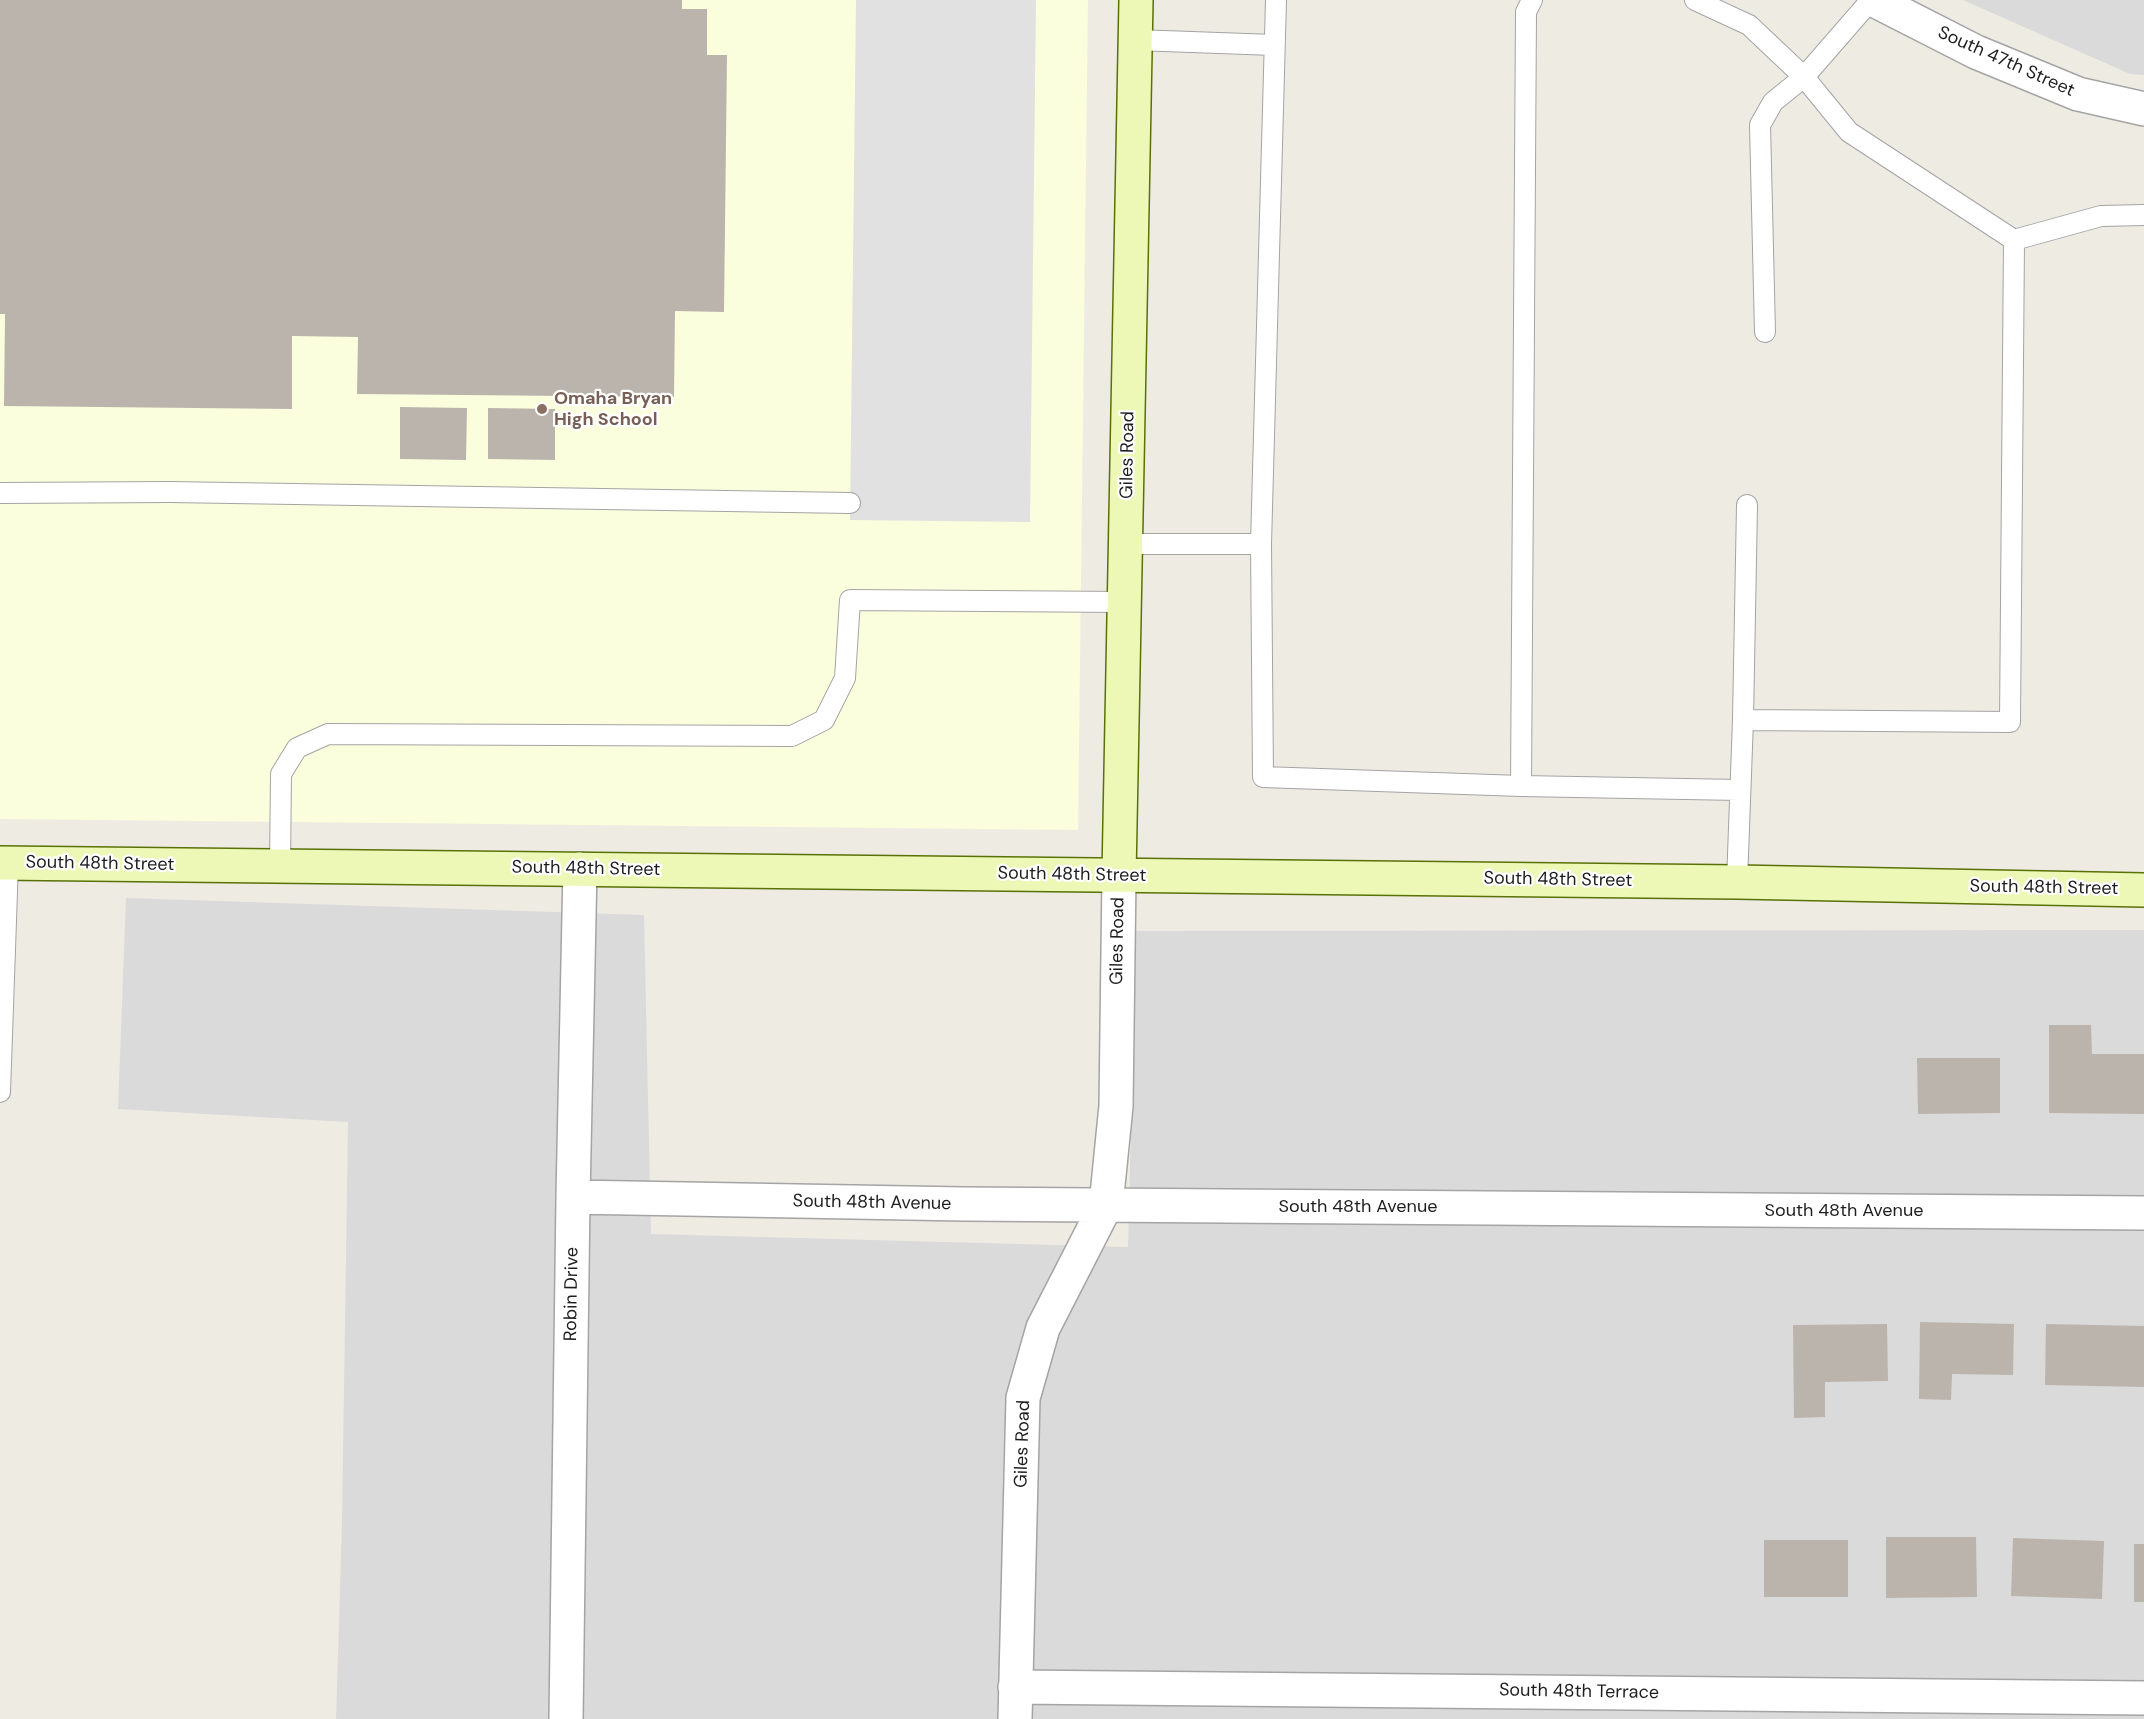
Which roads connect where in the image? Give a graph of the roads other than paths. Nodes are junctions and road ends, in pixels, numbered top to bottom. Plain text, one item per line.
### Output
1 (1136, 0) edge
2 (1276, 0) edge
3 (1532, 0) edge
4 (1695, 0) edge
5 (1873, 0) edge
6 (1136, 40) junction
7 (1275, 45) junction
8 (1804, 77) junction
9 (2144, 109) edge
10 (2144, 215) edge
11 (2014, 240) junction
12 (1765, 332) dead end
13 (0, 493) edge
14 (850, 503) dead end
15 (1747, 505) dead end
16 (1126, 544) junction
17 (1261, 544) junction
18 (1124, 603) junction
19 (1743, 720) junction
20 (1521, 786) junction
21 (1740, 790) junction
22 (4, 863) edge
23 (280, 867) junction
24 (580, 869) junction
25 (1119, 875) junction
26 (1737, 882) junction
27 (2144, 890) edge
28 (0, 1092) edge
29 (573, 1197) junction
30 (1106, 1205) junction
31 (2144, 1213) edge
32 (1015, 1687) junction
33 (2144, 1698) edge
34 (566, 1719) edge
35 (1015, 1719) edge

1 - 6 street, Giles Road
2 - 7 lane
3 - 20 lane
4 - 8 lane
5 - 8 lane
5 - 9 street, South 47th Street
6 - 7 lane
6 - 16 street, Giles Road
7 - 17 lane
8 - 11 lane
8 - 12 lane
10 - 11 lane
11 - 19 lane
13 - 14 lane
15 - 19 lane
16 - 17 lane
16 - 18 street, Giles Road
17 - 20 lane
18 - 23 lane
18 - 25 street, Giles Road
19 - 21 lane
20 - 21 lane
21 - 26 lane
22 - 23 street, South 48th Street
22 - 28 lane
23 - 24 street, South 48th Street
24 - 25 street, South 48th Street
24 - 29 street, Robin Drive
25 - 26 street, South 48th Street
25 - 30 street, Giles Road
26 - 27 street, South 48th Street
29 - 30 street, South 48th Avenue
29 - 34 street, Robin Drive
30 - 31 street, South 48th Avenue
30 - 32 street, Giles Road
32 - 33 street, South 48th Terrace
32 - 35 street, Giles Road

